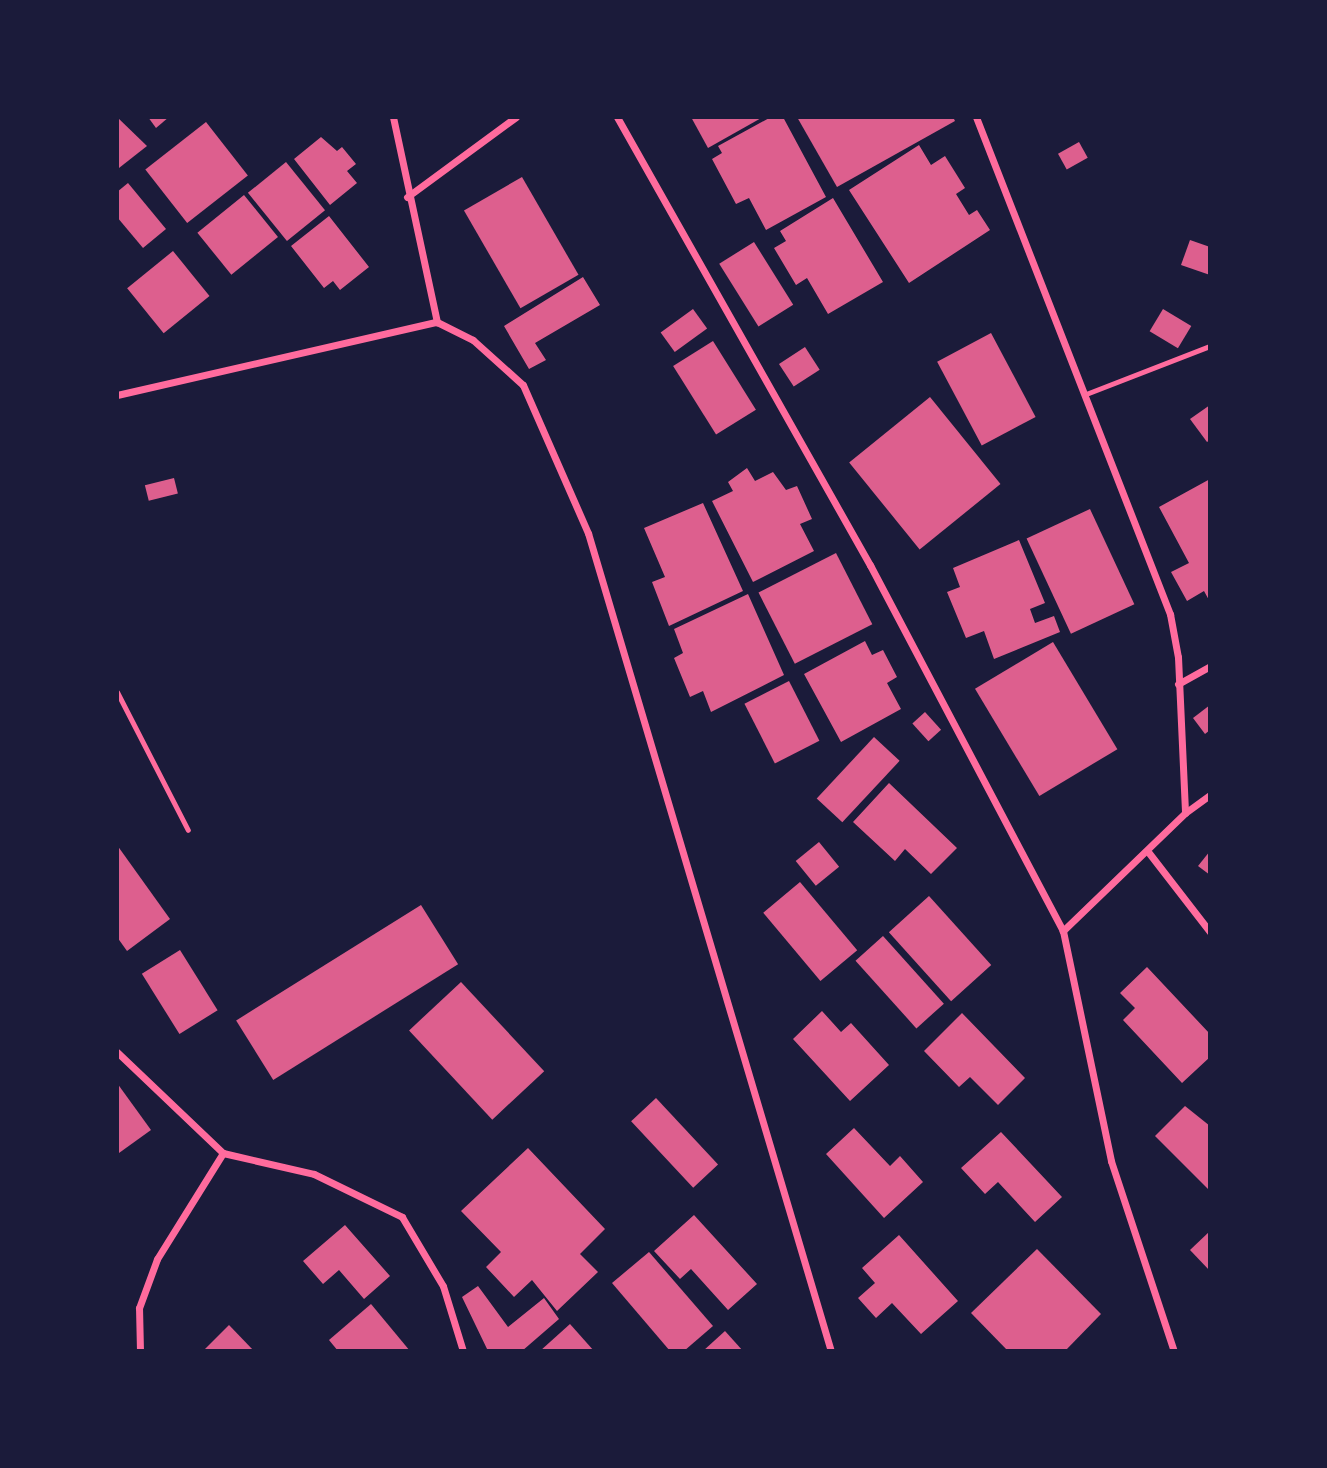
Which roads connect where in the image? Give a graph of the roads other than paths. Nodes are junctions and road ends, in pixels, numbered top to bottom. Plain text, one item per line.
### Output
1 (393, 117) edge
2 (516, 117) edge
3 (617, 117) edge
4 (976, 117) edge
5 (407, 197) junction
6 (437, 322) junction
7 (1210, 346) edge
8 (1086, 394) junction
9 (117, 395) edge
10 (1210, 666) edge
11 (1178, 684) junction
12 (117, 692) edge
13 (1210, 795) edge
14 (1185, 813) junction
15 (188, 830) dead end
16 (1149, 853) junction
17 (1063, 932) junction
18 (1210, 932) edge
19 (117, 1052) edge
20 (223, 1153) junction
21 (140, 1351) edge
22 (463, 1351) edge
23 (831, 1351) edge
24 (1174, 1351) edge

1 - 5 street
2 - 5 street
3 - 17 street
4 - 8 street
5 - 6 street
6 - 9 street
6 - 23 street
7 - 8 lane
8 - 11 street
10 - 11 street
11 - 14 street
12 - 15 lane
13 - 14 street
14 - 16 street
16 - 17 street
16 - 18 street
17 - 24 street
19 - 20 street
20 - 21 street
20 - 22 street

